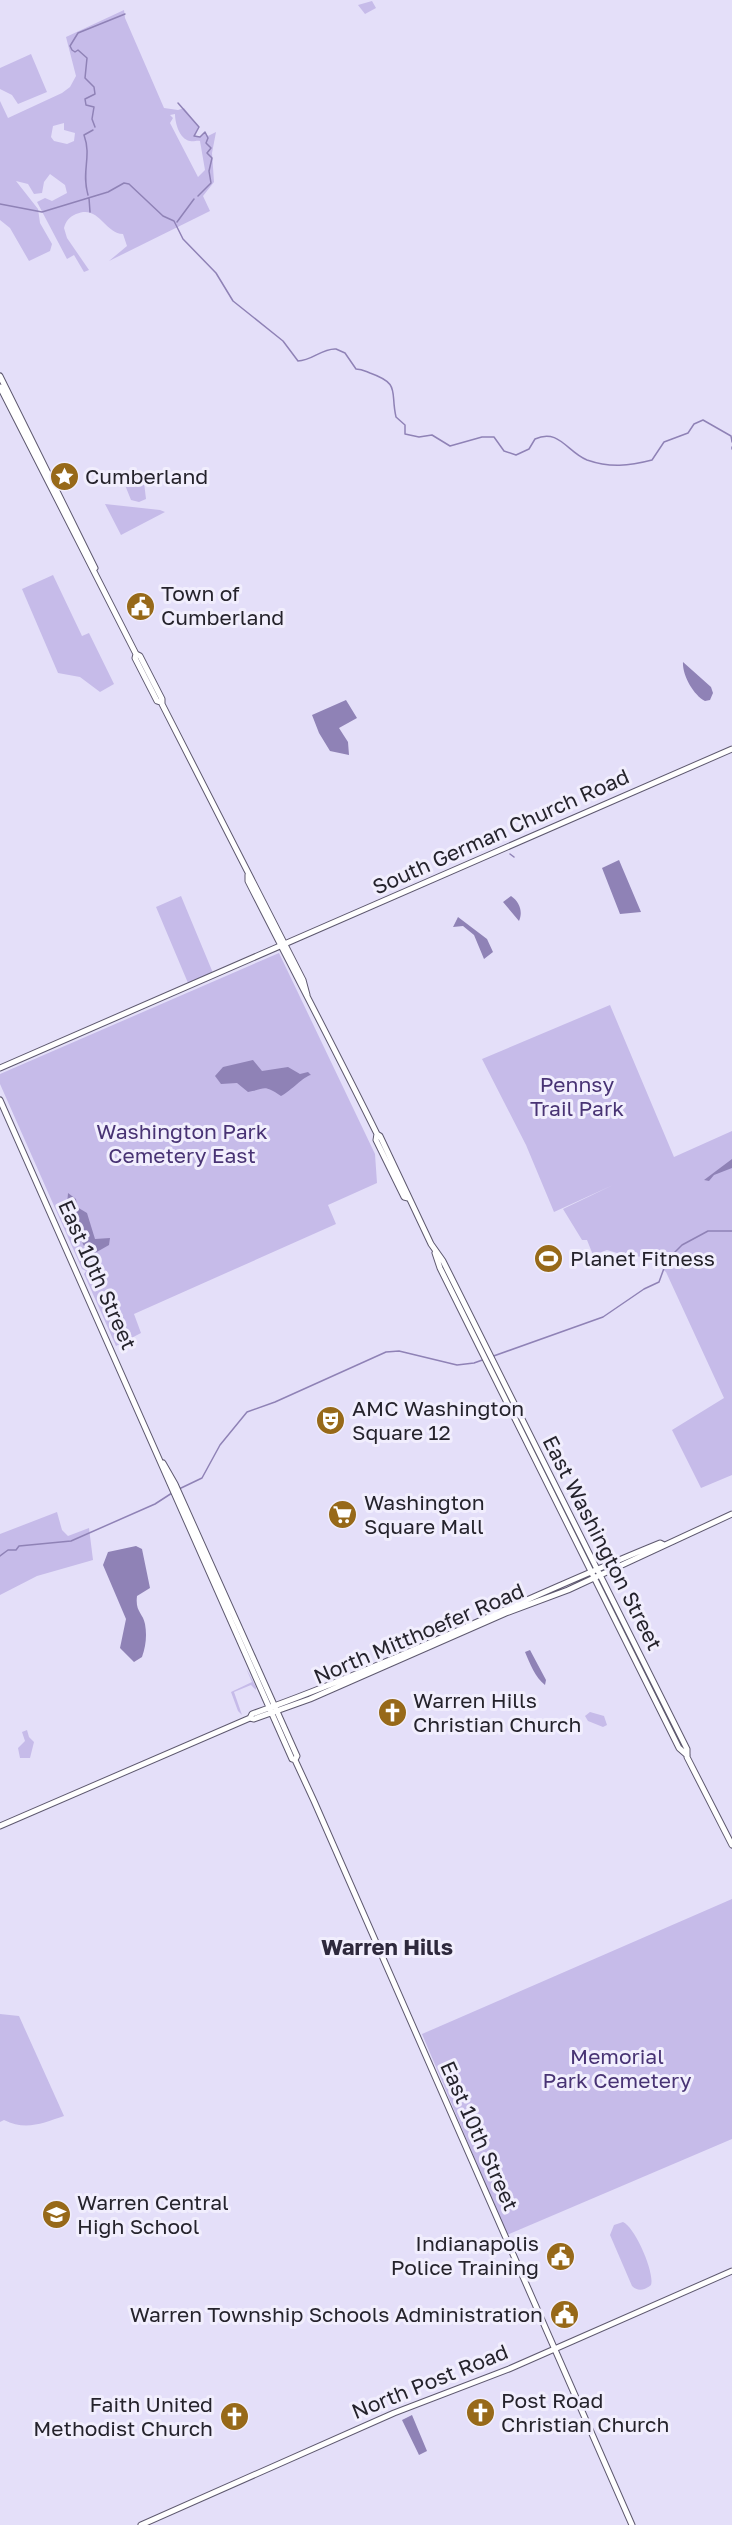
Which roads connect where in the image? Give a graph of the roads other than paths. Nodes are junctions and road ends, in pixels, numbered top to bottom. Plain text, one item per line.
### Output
1 (0, 376) edge
2 (0, 387) edge
3 (96, 573) junction
4 (732, 749) edge
5 (283, 945) junction
6 (0, 1068) edge
7 (0, 1100) edge
8 (732, 1514) edge
9 (664, 1545) junction
10 (597, 1576) junction
11 (321, 1689) junction
12 (308, 1700) junction
13 (273, 1710) junction
14 (0, 1826) edge
15 (732, 1845) edge
16 (732, 2271) edge
17 (555, 2349) junction
18 (141, 2525) edge
19 (632, 2525) edge

1 - 3 main road, East Washington Street
2 - 3 main road, East Washington Street
3 - 5 main road, East Washington Street
4 - 5 main road, South German Church Road
5 - 6 main road, South German Church Road
5 - 10 main road, East Washington Street
7 - 13 main road, East 10th Street
8 - 9 main road
9 - 10 main road
9 - 10 main road
10 - 11 main road, North Mitthoefer Road
10 - 12 main road, North Mitthoefer Road
10 - 15 main road, East Washington Street
11 - 12 main road
11 - 13 main road, North Mitthoefer Road
12 - 13 main road, North Mitthoefer Road
13 - 14 main road, North Mitthoefer Road
13 - 17 main road, East 10th Street
16 - 17 main road, North Post Road
17 - 18 main road, North Post Road
17 - 19 main road, East 10th Street

